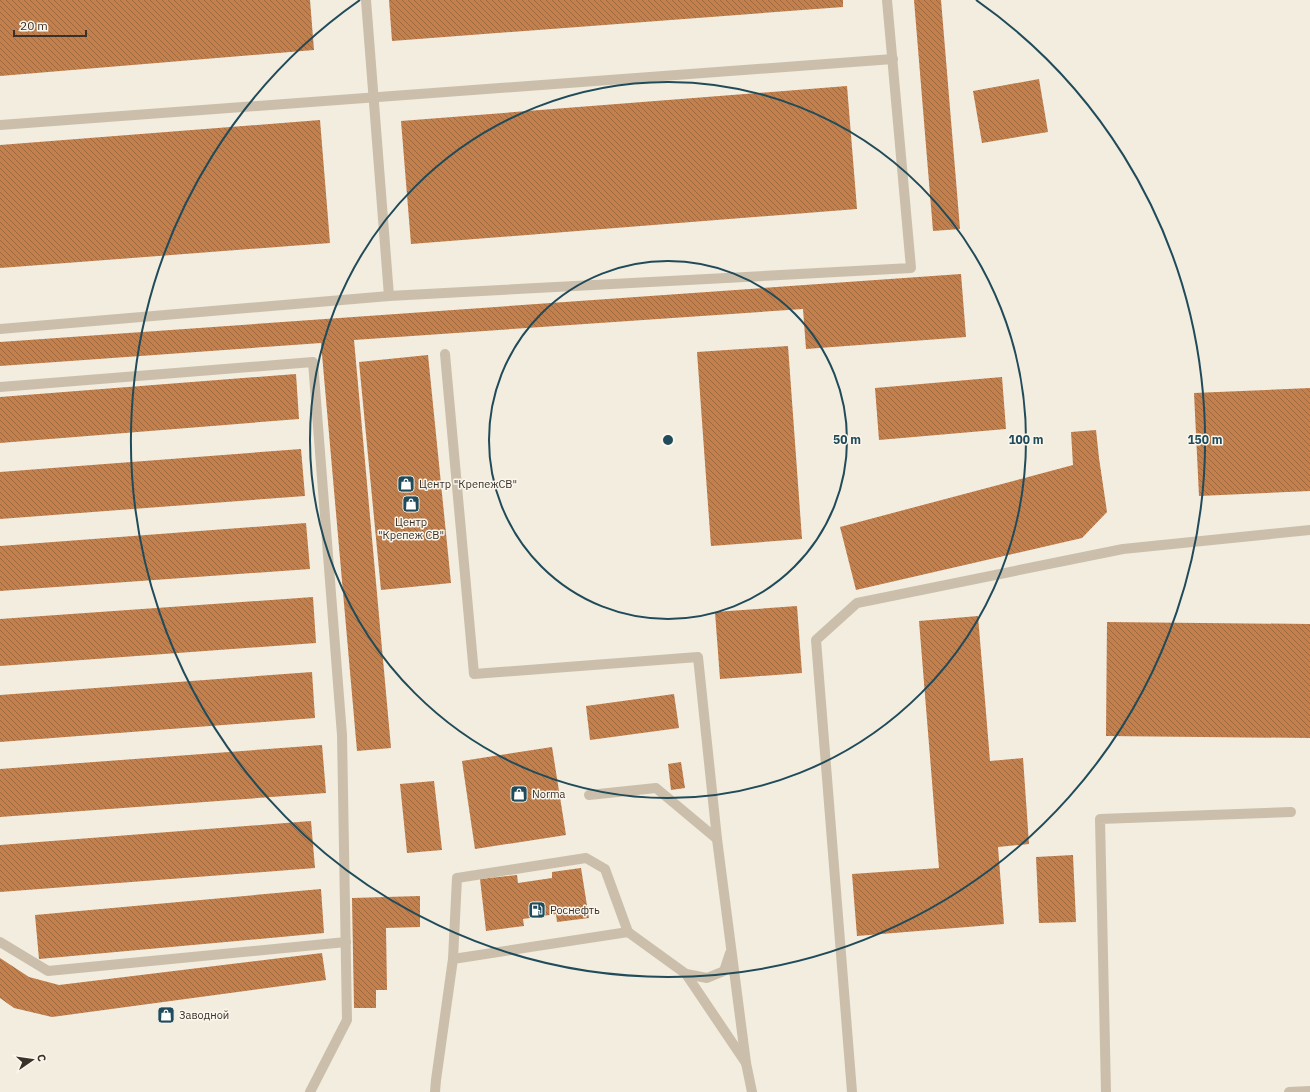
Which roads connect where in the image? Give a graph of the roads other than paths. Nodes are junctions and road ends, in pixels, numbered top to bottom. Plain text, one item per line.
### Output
1 (366, 0) edge
2 (887, 0) edge
3 (892, 59) junction
4 (374, 98) junction
5 (0, 125) edge
6 (389, 296) junction
7 (0, 329) edge
8 (445, 354) dead end
9 (0, 387) edge
10 (1310, 530) edge
11 (589, 795) dead end
12 (1291, 812) dead end
13 (717, 839) junction
14 (628, 932) junction
15 (0, 942) edge
16 (346, 942) junction
17 (731, 951) junction
18 (453, 959) junction
19 (686, 974) junction
20 (746, 1063) junction
21 (1310, 1091) edge
22 (310, 1092) edge
23 (435, 1092) edge
24 (752, 1092) edge
25 (852, 1092) edge
26 (1106, 1092) edge
27 (1288, 1092) edge

1 - 4 street
2 - 3 street
3 - 4 street
3 - 6 street
4 - 5 street
4 - 6 street
6 - 7 street
8 - 13 street
9 - 16 street
10 - 25 street
11 - 13 street
12 - 26 street
13 - 17 street
14 - 18 street
14 - 18 street
14 - 19 street
15 - 16 street
16 - 22 street
17 - 19 street
17 - 20 street
18 - 23 street
19 - 20 street
20 - 24 street
21 - 27 street

